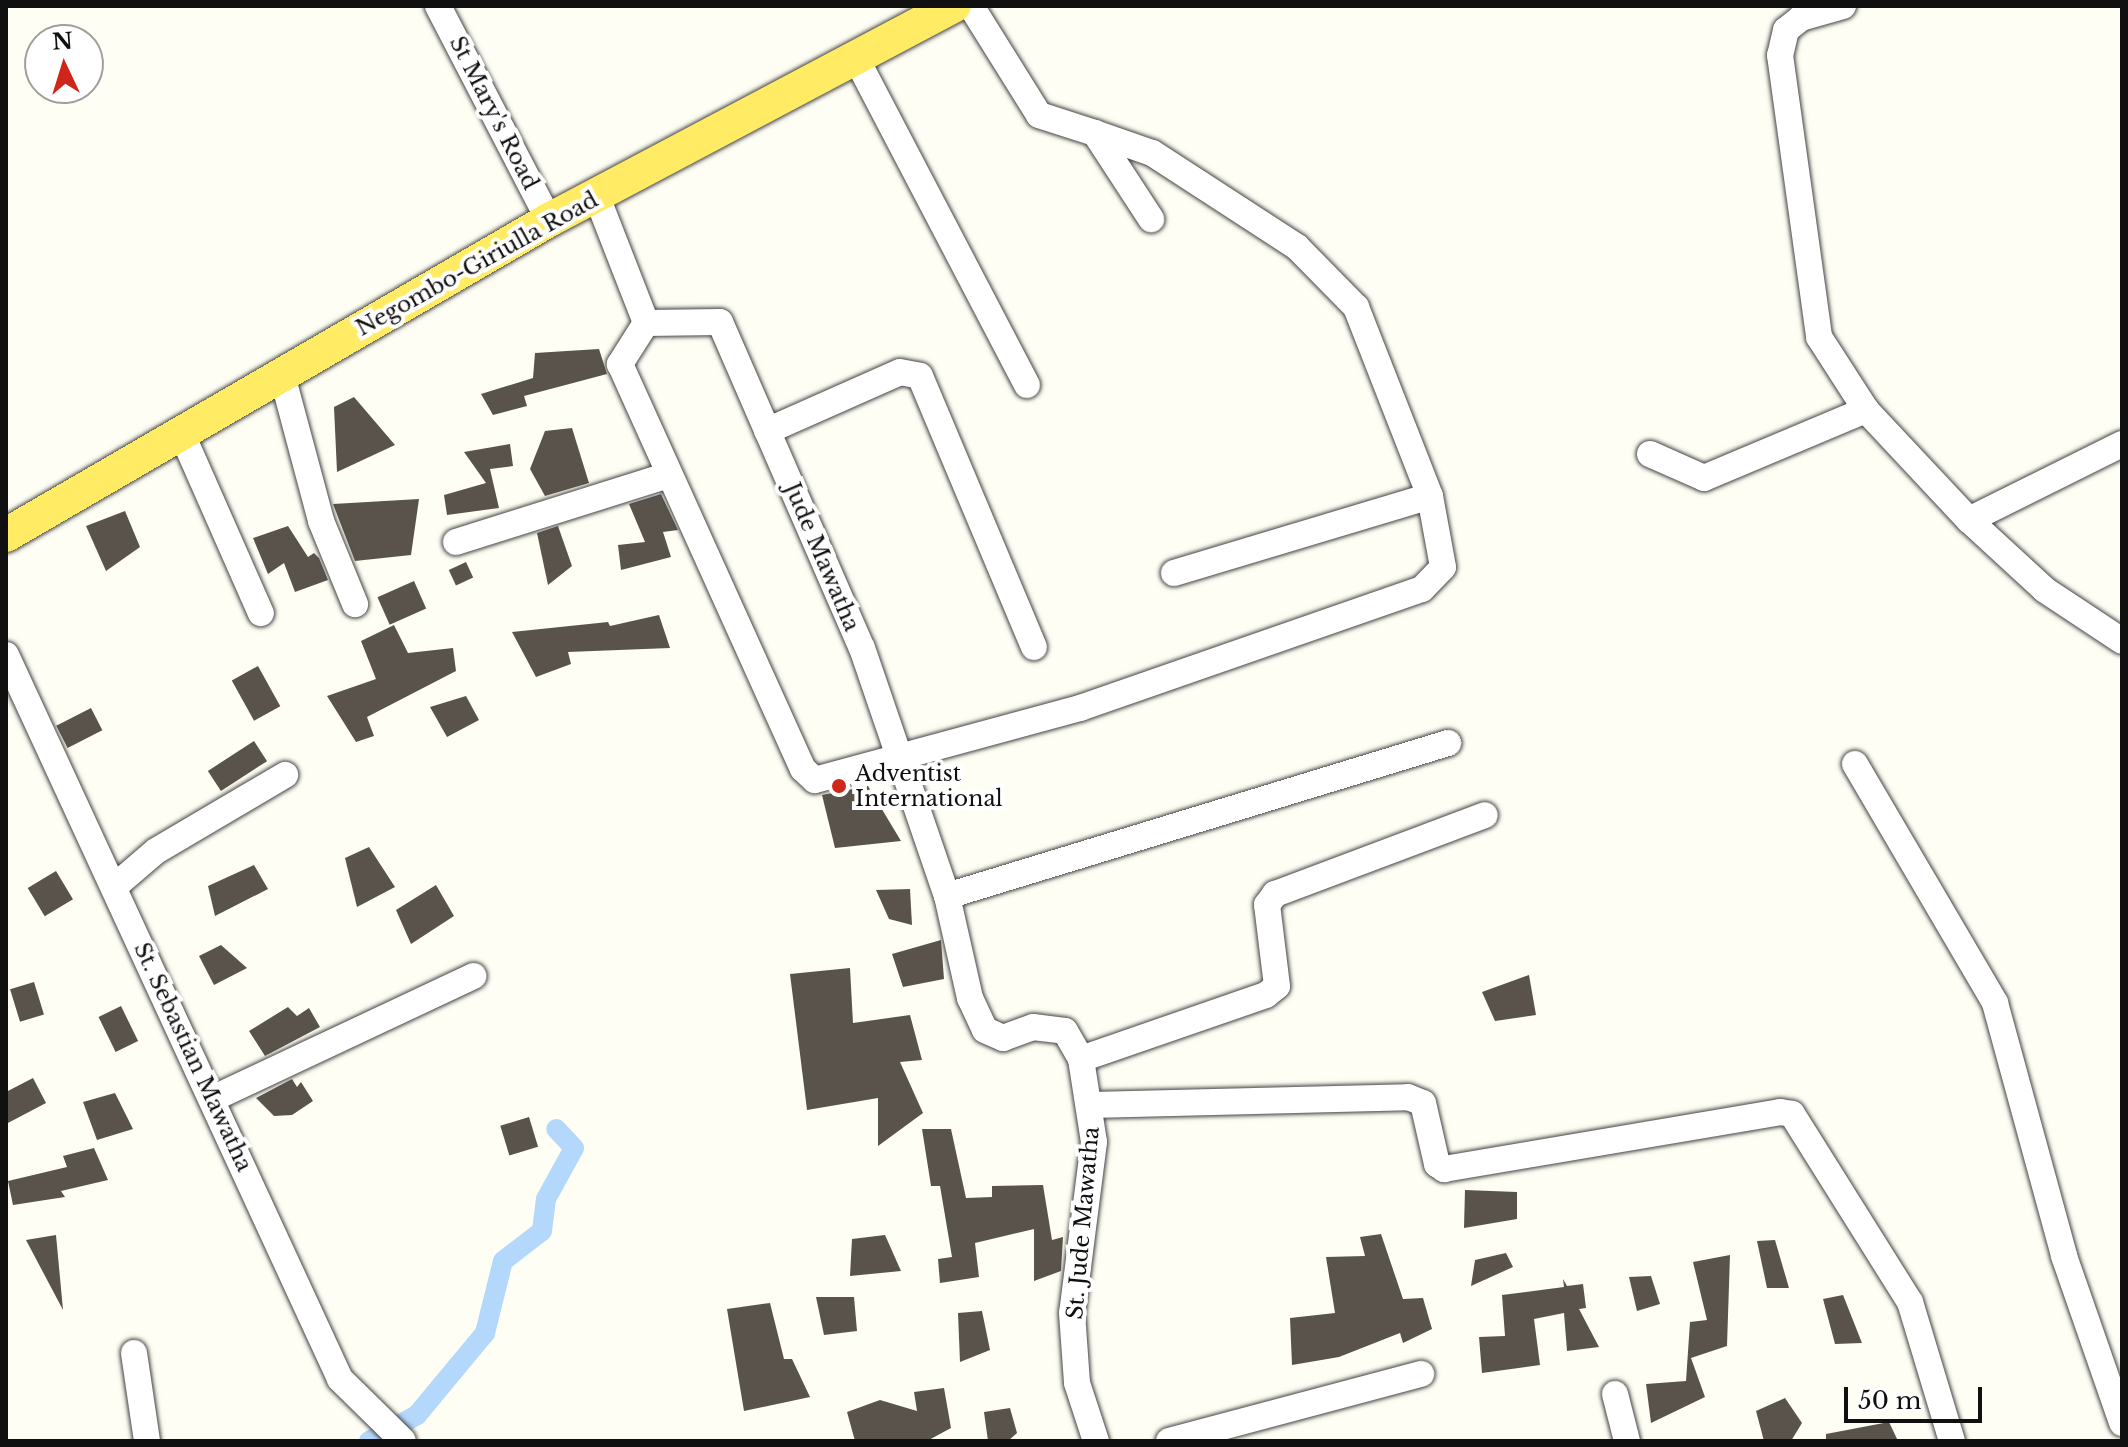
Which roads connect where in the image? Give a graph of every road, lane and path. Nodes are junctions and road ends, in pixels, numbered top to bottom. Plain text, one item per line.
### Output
1 (438, 6) edge
2 (954, 6) edge
3 (971, 6) edge
4 (1843, 6) edge
5 (911, 16) edge
6 (856, 58) junction
7 (1095, 133) junction
8 (597, 197) junction
9 (1151, 219) dead end
10 (549, 220) junction
11 (646, 323) junction
12 (282, 375) junction
13 (1027, 385) dead end
14 (1866, 410) junction
15 (767, 431) junction
16 (181, 432) junction
17 (2122, 444) edge
18 (1650, 454) dead end
19 (668, 475) junction
20 (1430, 496) junction
21 (1969, 520) junction
22 (6, 535) edge
23 (456, 542) dead end
24 (1174, 573) dead end
25 (355, 604) dead end
26 (261, 613) dead end
27 (2122, 641) edge
28 (1034, 647) dead end
29 (6, 655) edge
30 (1448, 743) dead end
31 (901, 754) junction
32 (1855, 764) dead end
33 (285, 775) dead end
34 (1485, 815) dead end
35 (114, 887) junction
36 (947, 896) junction
37 (473, 976) dead end
38 (970, 998) joint
39 (1081, 1059) junction
40 (212, 1099) junction
41 (1091, 1105) junction
42 (134, 1353) dead end
43 (1421, 1374) dead end
44 (1615, 1394) dead end
45 (2122, 1423) edge
46 (147, 1441) edge
47 (403, 1441) edge
48 (1096, 1441) edge
49 (1169, 1441) edge
50 (1627, 1441) edge
51 (1952, 1441) edge

1 - 10 street, St Mary's Road
2 - 5 main road, Negombo-Giriulla Road
3 - 7 street
4 - 14 street
5 - 6 main road, Negombo-Giriulla Road
6 - 8 main road, Negombo-Giriulla Road
6 - 13 street
7 - 9 street
7 - 20 street
8 - 10 main road, Negombo-Giriulla Road
8 - 11 street
10 - 12 main road, Negombo-Giriulla Road
11 - 15 street, Jude Mawatha
11 - 19 street
12 - 16 main road, Negombo-Giriulla Road
12 - 25 street
14 - 18 street
14 - 21 street
15 - 28 street
15 - 31 street, Jude Mawatha
16 - 22 main road, Negombo-Giriulla Road
16 - 26 street
17 - 21 street
19 - 23 street
19 - 31 street
20 - 24 street
20 - 31 street
21 - 27 street
29 - 35 street, St. Sebastian Mawatha
30 - 36 street
31 - 36 street, Jude Mawatha
32 - 45 street
33 - 35 street
34 - 39 street
35 - 40 street, St. Sebastian Mawatha
36 - 38 street, Jude Mawatha
37 - 40 street
38 - 39 street, St. Jude Mawatha
39 - 41 street, St. Jude Mawatha
40 - 47 street, St. Sebastian Mawatha
41 - 48 street, St. Jude Mawatha
41 - 51 street
42 - 46 street
43 - 49 street
44 - 50 street

